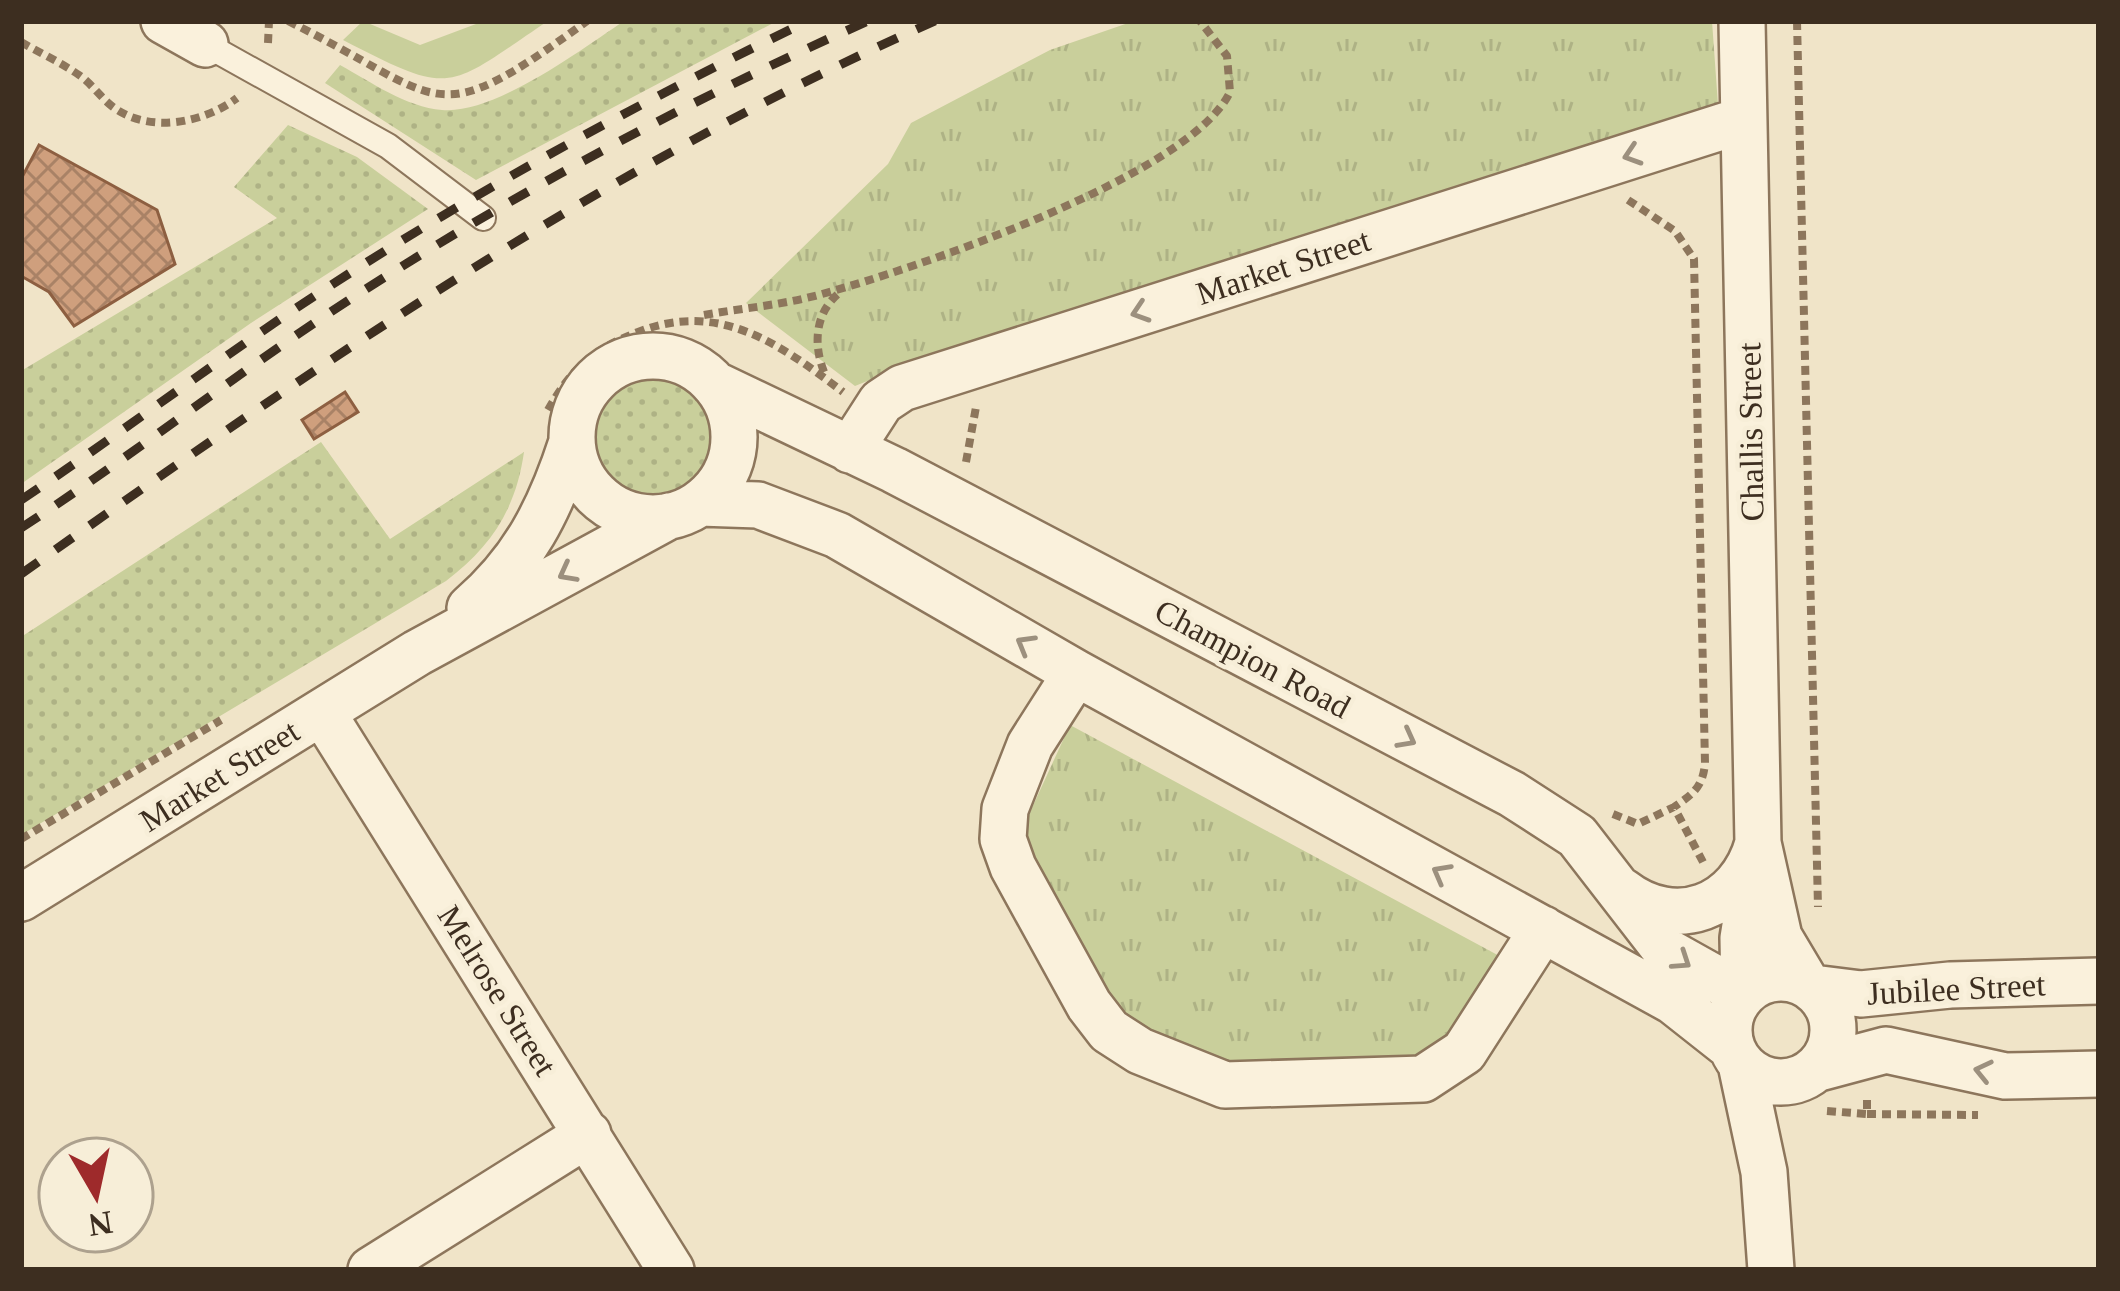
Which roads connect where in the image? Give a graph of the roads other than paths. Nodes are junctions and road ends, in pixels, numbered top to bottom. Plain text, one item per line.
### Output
1 (164, 21) edge
2 (1742, 21) edge
3 (205, 44) joint
4 (1743, 120) junction
5 (483, 218) dead end
6 (714, 384) junction
7 (861, 431) junction
8 (558, 432) junction
9 (684, 510) junction
10 (417, 653) junction
11 (1076, 673) junction
12 (322, 712) junction
13 (1758, 843) junction
14 (1622, 891) junction
15 (21, 898) edge
16 (1543, 929) junction
17 (2099, 981) edge
18 (1810, 986) junction
19 (1743, 993) junction
20 (1736, 1055) junction
21 (2099, 1074) edge
22 (1806, 1084) junction
23 (588, 1134) junction
24 (1770, 1214) junction
25 (371, 1270) edge
26 (671, 1270) edge
27 (1771, 1270) edge

1 - 3 street
2 - 4 street, Challis Street
3 - 5 lane
4 -> 7 street, Market Street
4 - 13 street, Challis Street
6 - 7 street, Champion Road
6 - 8 street
6 - 9 street
7 -> 14 street, Champion Road
8 - 9 street
8 - 10 street, Market Street
9 -> 10 street, Market Street
11 -> 9 street
10 - 12 street, Market Street
16 -> 11 street
11 - 16 street
12 - 15 street, Market Street
12 - 23 street, Melrose Street
13 - 14 street
13 - 18 street, Challis Street
13 - 19 street, Challis Street
14 -> 19 street, Champion Road
16 - 20 street
17 - 18 street, Jubilee Street
18 - 19 street
18 - 22 street
19 - 20 street
20 - 22 street
20 - 24 street
21 -> 22 street, Jubilee Street
22 - 24 street
23 - 25 street
23 - 26 street, Melrose Street
24 - 27 street

